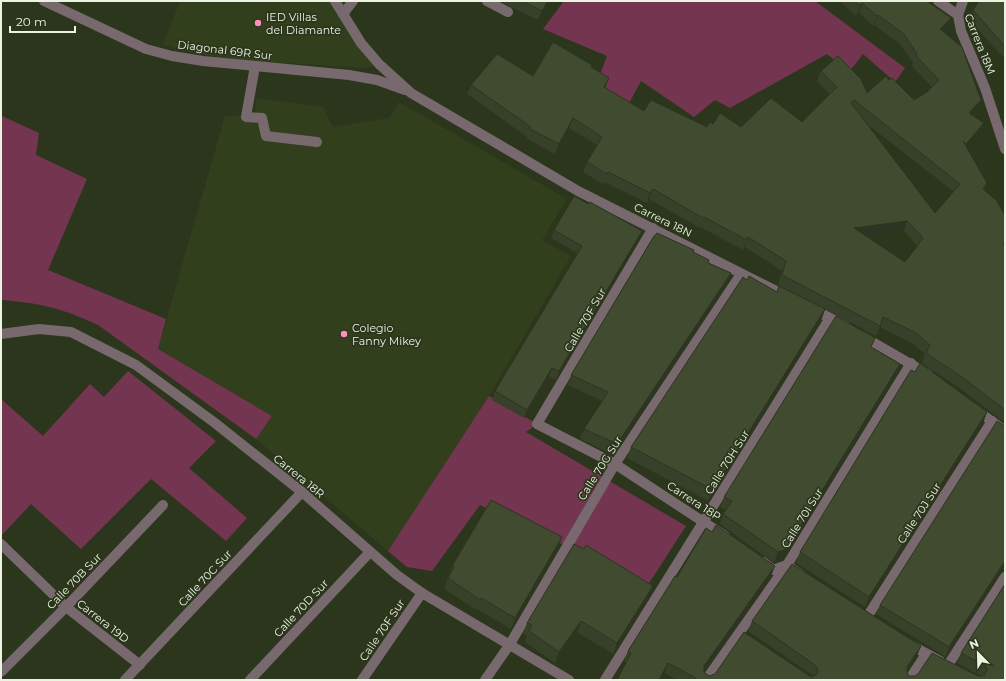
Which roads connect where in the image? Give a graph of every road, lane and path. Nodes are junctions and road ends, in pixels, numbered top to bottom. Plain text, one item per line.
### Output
1 (44, 1) edge
2 (335, 1) edge
3 (353, 1) edge
4 (487, 1) edge
5 (938, 1) edge
6 (963, 1) edge
7 (508, 12) dead end
8 (344, 14) junction
9 (958, 15) junction
10 (255, 66) junction
11 (412, 93) junction
12 (1003, 134) edge
13 (317, 142) dead end
14 (1005, 149) edge
15 (653, 228) junction
16 (742, 274) junction
17 (830, 318) junction
18 (1, 334) edge
19 (911, 363) junction
20 (936, 379) edge
21 (969, 404) edge
22 (992, 421) junction
23 (537, 424) joint
24 (1005, 432) edge
25 (615, 464) junction
26 (302, 492) junction
27 (163, 505) dead end
28 (704, 522) junction
29 (736, 543) edge
30 (1, 544) edge
31 (370, 552) junction
32 (755, 556) edge
33 (787, 566) junction
34 (1005, 577) edge
35 (807, 578) edge
36 (422, 593) junction
37 (66, 607) junction
38 (867, 617) edge
39 (899, 638) edge
40 (510, 644) junction
41 (926, 654) junction
42 (140, 665) junction
43 (948, 665) junction
44 (960, 671) edge
45 (1, 672) edge
46 (126, 680) edge
47 (250, 680) edge
48 (362, 680) edge
49 (485, 680) edge
50 (569, 680) edge
51 (605, 680) edge
52 (706, 680) edge
53 (909, 680) edge

1 - 10 street, Diagonal 69R Sur
2 - 8 street, Carrera 18N
3 - 8 street
4 - 7 street
5 - 9 street, Carrera 18M
6 - 9 street
8 - 11 street, Carrera 18N
9 - 12 street, Carrera 18M
10 - 11 street, Diagonal 69R Sur
10 - 13 street
11 - 15 street, Carrera 18N
12 - 14 street, Carrera 18M
15 - 16 street, Carrera 18N
15 - 23 street, Calle 70F Sur
16 - 17 street, Carrera 18N
16 - 25 street, Calle 70G Sur
17 - 19 street, Carrera 18N
17 - 28 street, Calle 70H Sur
18 - 26 street, Carrera 18R
19 - 20 street, Carrera 18N
19 - 33 street, Calle 70I Sur
21 - 22 street
22 - 24 street
22 - 38 street, Calle 70J Sur
23 - 25 street, Carrera 18P
25 - 28 street, Carrera 18P
25 - 40 street, Calle 70G Sur
26 - 31 street, Carrera 18R
26 - 42 street, Calle 70C Sur
27 - 37 street, Calle 70B Sur
28 - 29 street, Carrera 18P
28 - 51 street, Calle 70H Sur
30 - 37 street, Carrera 19D
31 - 36 street, Carrera 18R
31 - 47 street, Calle 70D Sur
32 - 33 street
33 - 35 street
33 - 52 street, Calle 70I Sur
34 - 43 street
36 - 40 street, Carrera 18R
36 - 48 street, Calle 70F Sur
37 - 42 street, Carrera 19D
37 - 45 street, Calle 70B Sur
39 - 41 street
40 - 49 street, Calle 70G Sur
40 - 50 street, Carrera 18R
41 - 43 street
41 - 53 street
42 - 46 street, Calle 70C Sur
43 - 44 street

